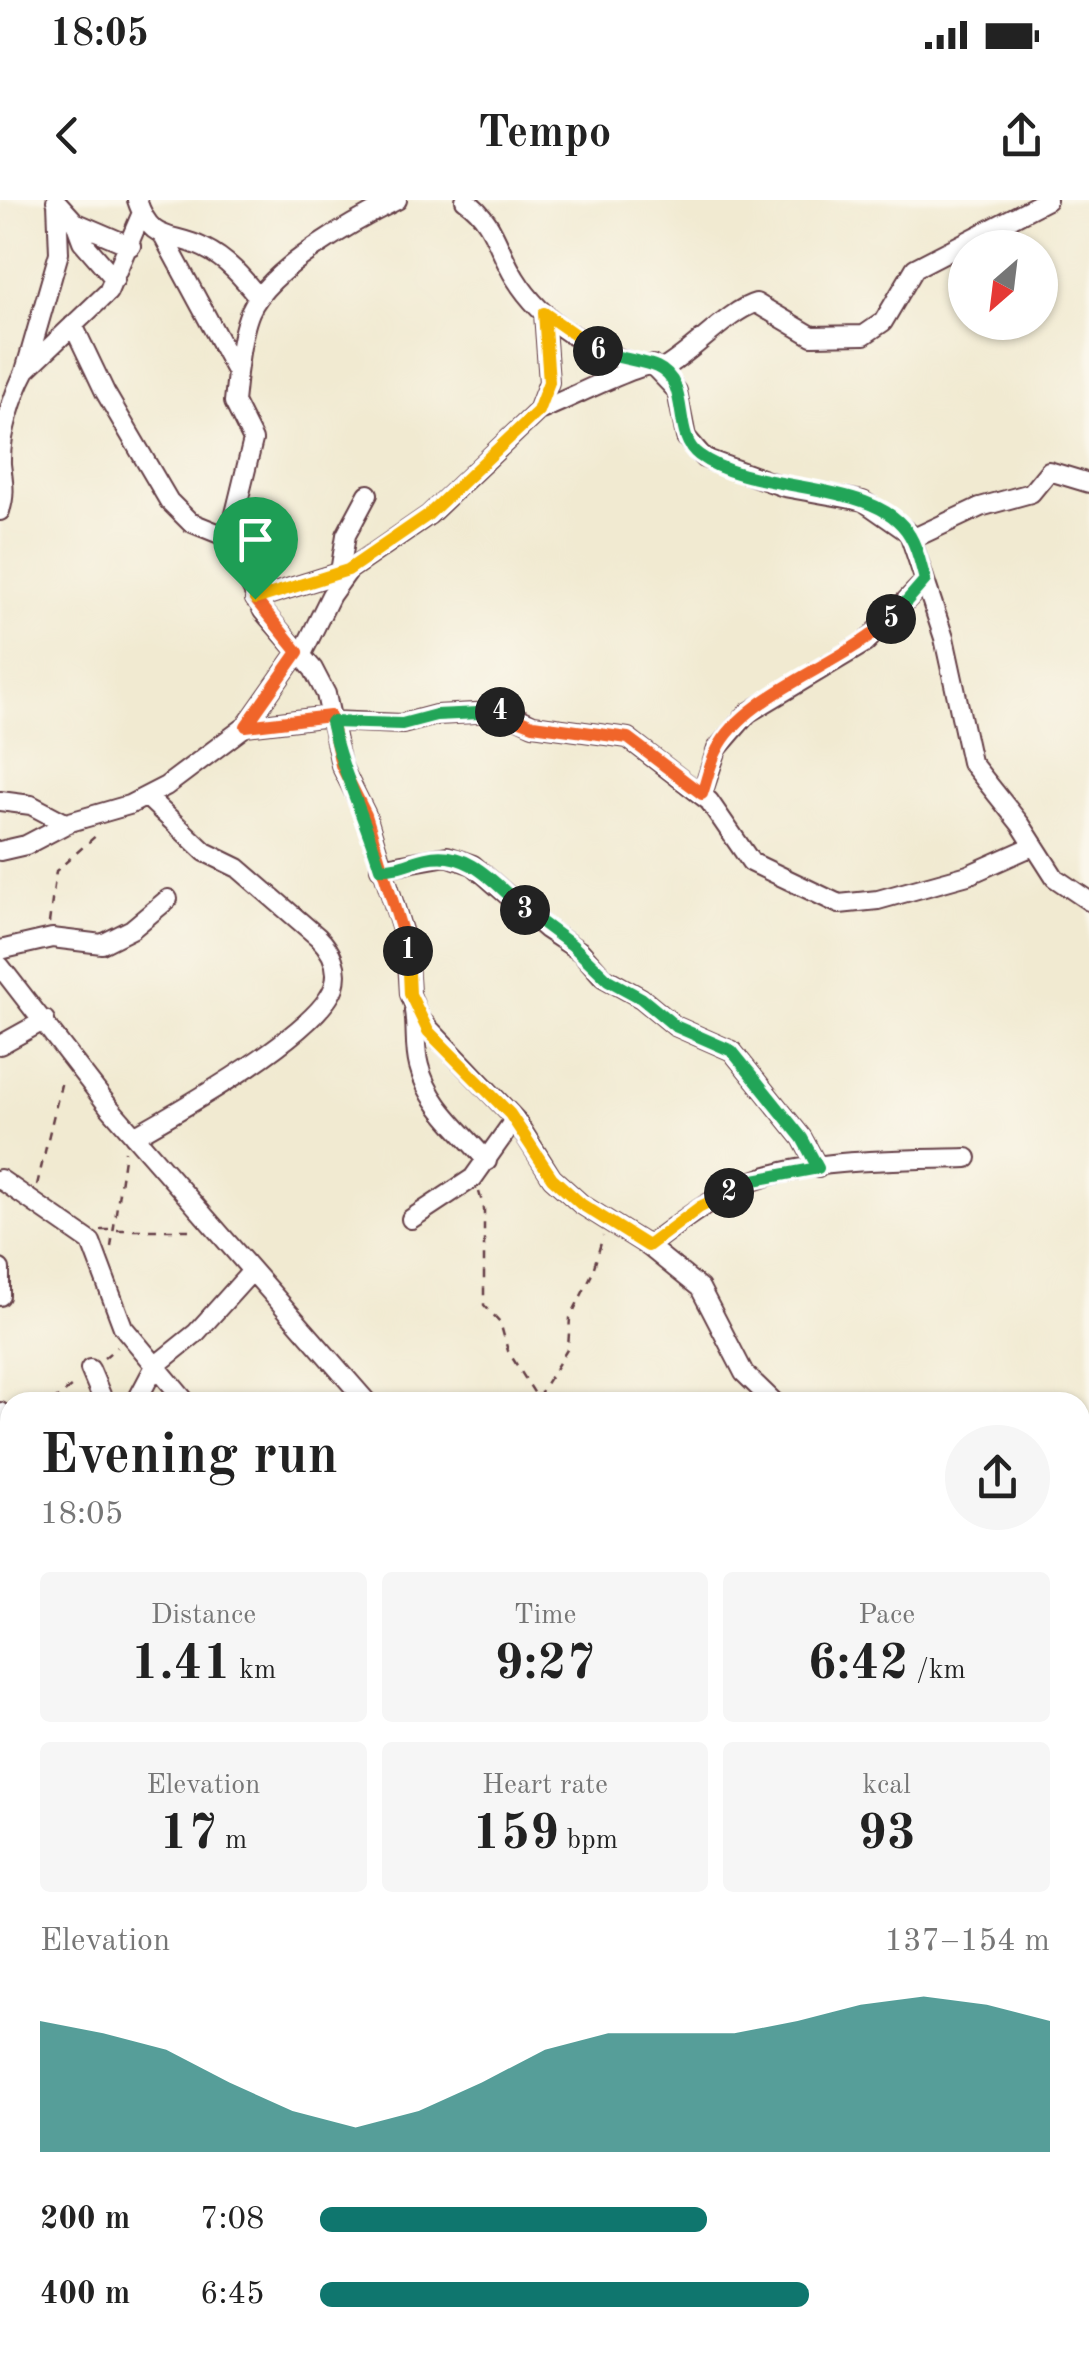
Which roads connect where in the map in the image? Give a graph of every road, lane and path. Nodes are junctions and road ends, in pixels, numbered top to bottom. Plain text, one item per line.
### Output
1 (397, 200) edge
2 (466, 200) edge
3 (1047, 200) edge
4 (56, 201) edge
5 (139, 208) edge
6 (74, 222) junction
7 (163, 236) junction
8 (130, 246) junction
9 (115, 279) junction
10 (258, 297) junction
11 (544, 313) junction
12 (73, 325) junction
13 (640, 366) junction
14 (662, 370) junction
15 (25, 372) junction
16 (237, 373) junction
17 (538, 411) junction
18 (1089, 483) edge
19 (368, 494) dead end
20 (0, 512) edge
21 (912, 540) junction
22 (237, 541) junction
23 (344, 571) junction
24 (925, 580) junction
25 (255, 599) junction
26 (299, 654) junction
27 (331, 719) junction
28 (246, 726) junction
29 (702, 794) junction
30 (147, 797) junction
31 (0, 801) edge
32 (114, 811) junction
33 (67, 824) junction
34 (1033, 846) junction
35 (0, 851) edge
36 (380, 868) junction
37 (168, 899) dead end
38 (1089, 901) edge
39 (46, 939) junction
40 (0, 950) edge
41 (0, 966) edge
42 (414, 1006) junction
43 (45, 1020) junction
44 (0, 1045) edge
45 (70, 1056) junction
46 (515, 1119) junction
47 (131, 1133) junction
48 (967, 1158) dead end
49 (487, 1161) junction
50 (818, 1168) junction
51 (0, 1178) edge
52 (473, 1178) junction
53 (34, 1201) junction
54 (412, 1220) dead end
55 (607, 1220) junction
56 (112, 1229) junction
57 (214, 1229) junction
58 (77, 1230) junction
59 (648, 1246) junction
60 (0, 1268) edge
61 (252, 1270) junction
62 (0, 1296) edge
63 (155, 1366) junction
64 (90, 1370) dead end
65 (100, 1392) edge
66 (144, 1392) edge
67 (177, 1392) edge
68 (357, 1392) edge
69 (535, 1392) edge
70 (540, 1392) edge
71 (764, 1392) edge

1 - 10 street
2 - 11 street
3 - 14 street
4 - 6 street
4 - 15 street
5 - 7 street
5 - 8 street
6 - 8 street
6 - 9 street
7 - 10 street
7 - 16 street
8 - 9 street
9 - 12 street
10 - 16 street
11 - 13 street
11 - 17 street
12 - 15 street
12 - 22 street
13 - 14 street
13 - 17 street
14 - 21 street
15 - 20 street
16 - 22 street
17 - 23 street
18 - 21 street
19 - 23 street
21 - 24 street
22 - 25 street
23 - 25 street
23 - 26 street
24 - 29 street
24 - 34 street
25 - 26 street
26 - 27 street
26 - 28 street
27 - 28 street
27 - 29 street
27 - 36 street
28 - 30 street
29 - 34 street
30 - 32 street
30 - 47 street
31 - 33 street
32 - 33 street
32 - 39 path
33 - 35 street
34 - 38 street
36 - 42 street
36 - 50 street
37 - 39 street
39 - 40 street
41 - 43 street
42 - 46 street
42 - 49 street
43 - 44 street
43 - 45 street
45 - 47 street
45 - 53 path
46 - 49 street
46 - 55 street
47 - 56 path
47 - 57 street
48 - 50 street
49 - 52 street
50 - 59 street
51 - 53 street
52 - 54 street
52 - 69 path
53 - 58 street
55 - 59 street
55 - 70 path
56 - 57 path
56 - 58 path
57 - 61 street
58 - 63 street
59 - 71 street
60 - 62 street
61 - 63 street
61 - 68 street
63 - 66 street
63 - 67 street
64 - 65 street

